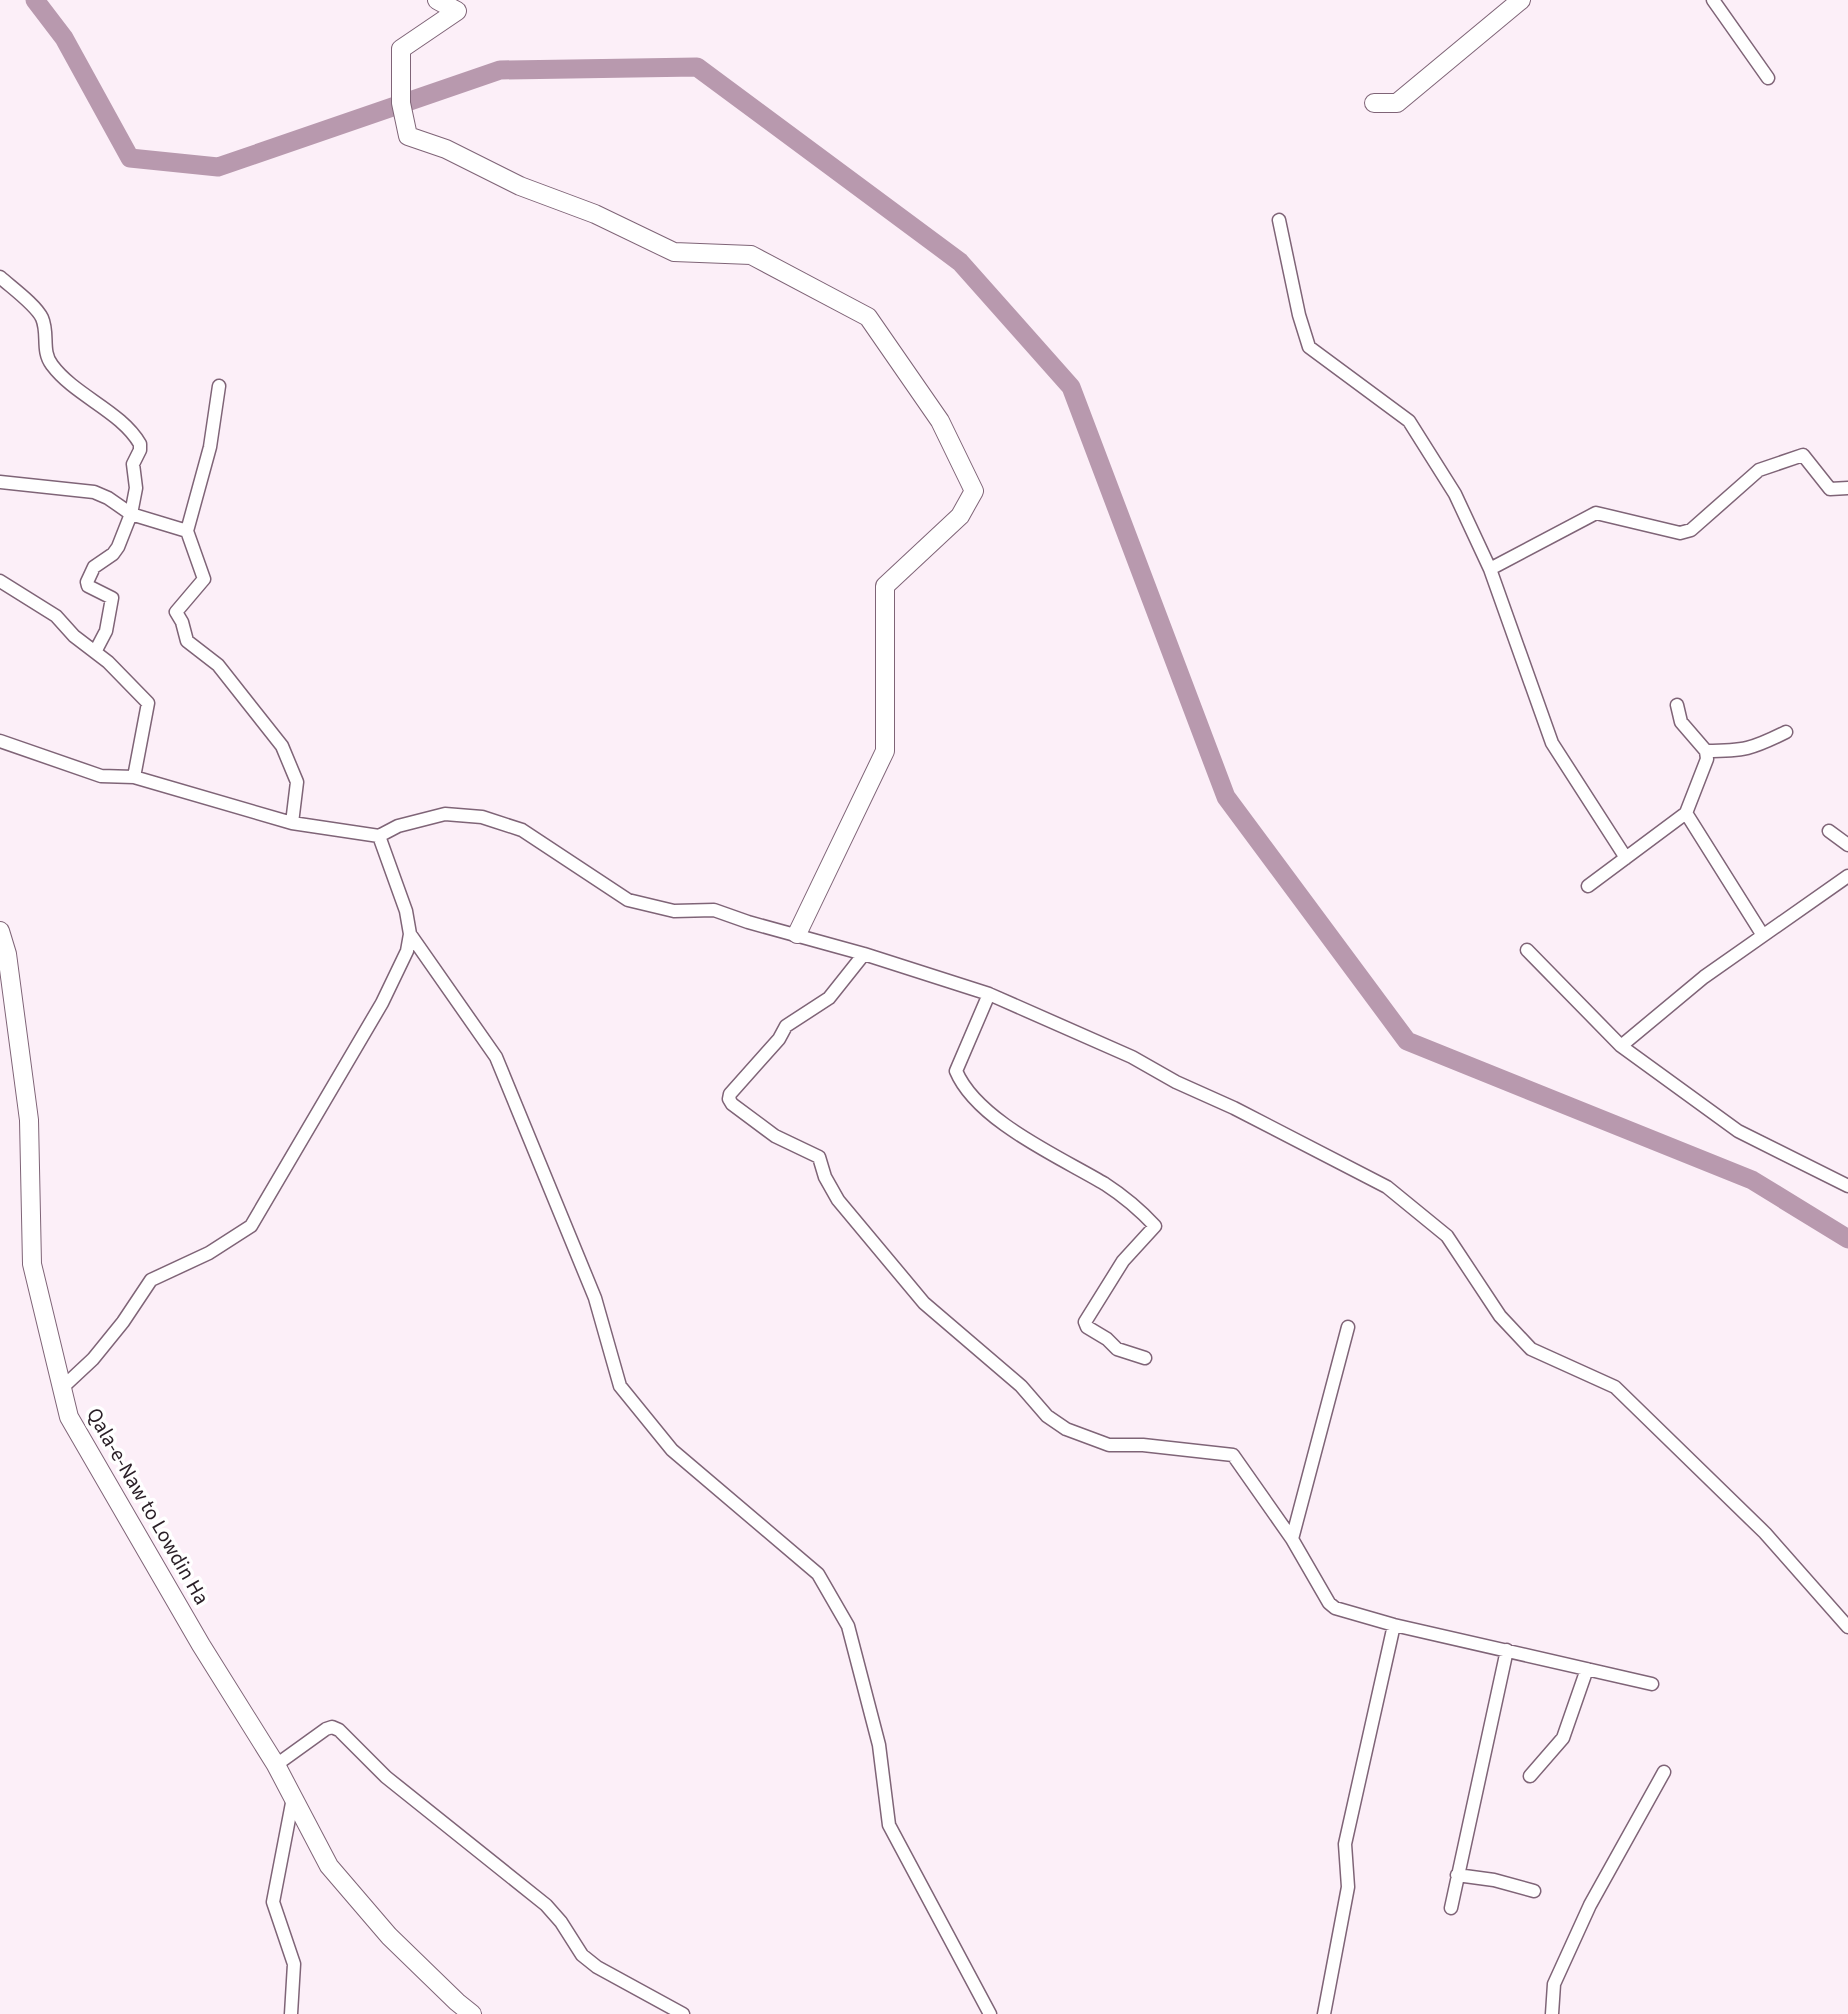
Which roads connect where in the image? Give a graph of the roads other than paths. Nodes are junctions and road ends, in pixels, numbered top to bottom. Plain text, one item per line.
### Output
1 (437, 0) edge
2 (1521, 0) edge
3 (1713, 0) edge
4 (1768, 78) dead end
5 (1374, 103) dead end
6 (1279, 220) dead end
7 (0, 277) edge
8 (219, 386) dead end
9 (0, 482) edge
10 (1848, 488) edge
11 (131, 514) junction
12 (187, 531) junction
13 (1490, 569) junction
14 (0, 581) edge
15 (95, 652) junction
16 (1677, 705) dead end
17 (1786, 732) dead end
18 (0, 740) edge
19 (1706, 751) junction
20 (134, 777) junction
21 (1686, 813) junction
22 (292, 823) junction
23 (1829, 831) dead end
24 (379, 836) junction
25 (1848, 845) edge
26 (1626, 858) junction
27 (1848, 876) edge
28 (1588, 886) dead end
29 (0, 931) edge
30 (410, 934) junction
31 (797, 934) junction
32 (1762, 934) junction
33 (1527, 950) dead end
34 (864, 954) junction
35 (989, 994) junction
36 (1621, 1046) junction
37 (1848, 1186) edge
38 (1348, 1327) dead end
39 (1145, 1359) dead end
40 (62, 1387) junction
41 (1292, 1539) junction
42 (1394, 1625) junction
43 (1848, 1627) edge
44 (1507, 1650) junction
45 (1587, 1669) junction
46 (1652, 1684) dead end
47 (276, 1765) junction
48 (1664, 1772) dead end
49 (1530, 1776) dead end
50 (293, 1798) junction
51 (1458, 1875) junction
52 (1534, 1891) dead end
53 (1451, 1908) dead end
54 (290, 2014) edge
55 (472, 2014) edge
56 (683, 2014) edge
57 (990, 2014) edge
58 (1324, 2014) edge
59 (1552, 2014) edge

1 - 31 street
2 - 5 street
3 - 4 street
6 - 13 street
7 - 11 street
8 - 12 street
9 - 11 street
10 - 13 street
11 - 12 street
11 - 15 street
12 - 22 street
13 - 26 street
14 - 15 street
15 - 20 street
16 - 19 street
17 - 19 street
18 - 20 street
19 - 21 street
20 - 22 street
21 - 26 street
21 - 32 street
22 - 24 street
23 - 25 street
24 - 30 street
24 - 31 street
26 - 28 street
27 - 32 street
29 - 40 street, Qala-e-Naw to Lowdin Ha
30 - 40 street
30 - 57 street
31 - 34 street
32 - 36 street
33 - 36 street
34 - 35 street
34 - 41 street
35 - 39 street
35 - 43 street
36 - 37 street
38 - 41 street
40 - 47 street, Qala-e-Naw to Lowdin Ha
41 - 42 street
42 - 44 street
42 - 58 street
44 - 45 street
44 - 51 street
45 - 46 street
45 - 49 street
47 - 50 street, Qala-e-Naw to Lowdin Ha
47 - 56 street
48 - 59 street
50 - 54 street
50 - 55 street, Qala-e-Naw to Lowdin Ha
51 - 52 street
51 - 53 street

